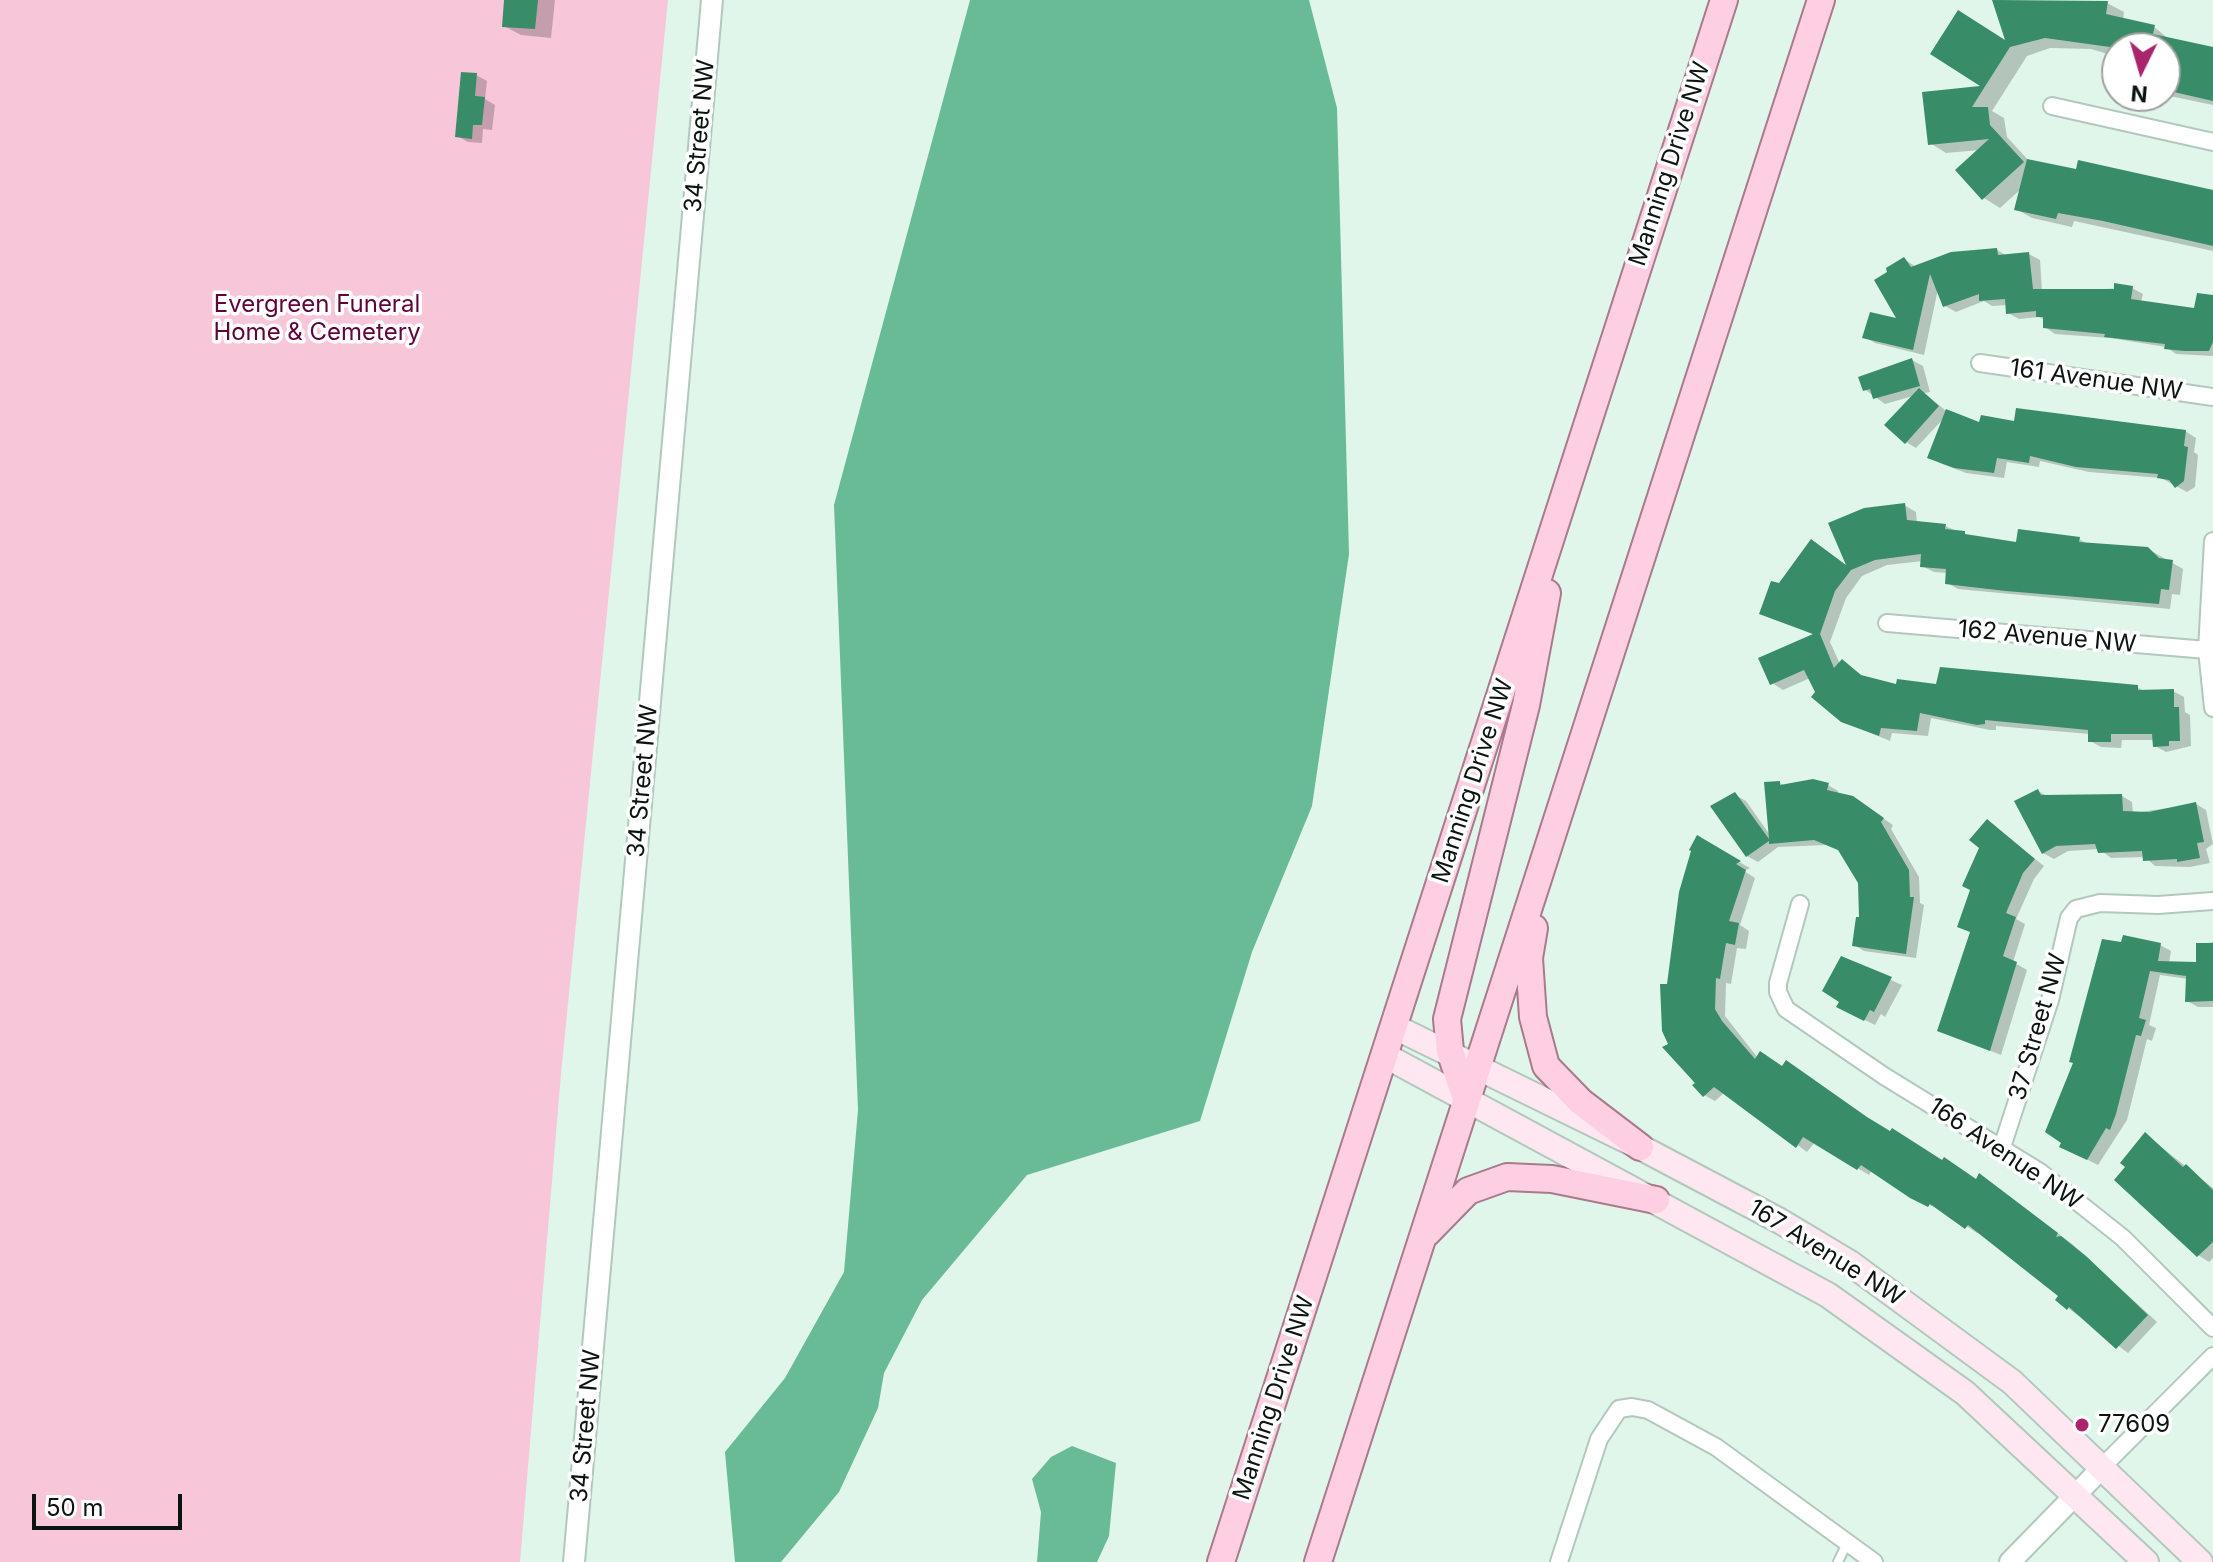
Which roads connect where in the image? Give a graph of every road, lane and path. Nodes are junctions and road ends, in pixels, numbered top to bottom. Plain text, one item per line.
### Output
1 (712, 0) edge
2 (1724, 0) edge
3 (1821, 0) edge
4 (2052, 106) dead end
5 (2213, 142) edge
6 (1980, 363) dead end
7 (2213, 397) edge
8 (1560, 510) junction
9 (2213, 541) edge
10 (1887, 623) dead end
11 (2207, 650) junction
12 (2213, 708) edge
13 (1544, 861) junction
14 (2213, 901) edge
15 (1800, 904) dead end
16 (1395, 1027) junction
17 (1450, 1051) junction
18 (1386, 1056) junction
19 (1477, 1065) junction
20 (1466, 1099) junction
21 (1640, 1147) junction
22 (2002, 1147) junction
23 (1656, 1200) junction
24 (1422, 1239) junction
25 (2213, 1328) edge
26 (2213, 1356) edge
27 (2090, 1479) junction
28 (1848, 1541) junction
29 (574, 1562) edge
30 (1221, 1562) edge
31 (1318, 1562) edge
32 (1559, 1562) edge
33 (1838, 1562) edge
34 (1874, 1562) edge
35 (2010, 1562) edge
36 (2146, 1562) edge
37 (2200, 1562) edge

1 - 29 street, 34 Street NW
2 - 8 main road, Manning Drive NW
3 - 13 main road
4 - 5 street
6 - 7 street, 161 Avenue NW
8 - 16 main road, Manning Drive NW
8 - 17 main road
9 - 11 street
10 - 11 street, 162 Avenue NW
11 - 12 street
13 - 19 main road
13 - 21 main road
14 - 22 street, 37 Street NW
15 - 22 street, 166 Avenue NW
16 - 17 main road, 167 Avenue NW
16 - 18 main road, Manning Drive NW
17 - 19 main road, 167 Avenue NW
17 - 20 main road
18 - 20 main road, 167 Avenue NW
18 - 30 main road, Manning Drive NW
19 - 20 main road
19 - 21 main road, 167 Avenue NW
20 - 23 main road, 167 Avenue NW
20 - 24 main road
21 - 27 main road, 167 Avenue NW
22 - 25 street, 166 Avenue NW
23 - 24 main road
23 - 27 main road, 167 Avenue NW
24 - 31 main road
26 - 27 street
27 - 35 street
27 - 36 main road, 167 Avenue NW
27 - 37 main road, 167 Avenue NW
28 - 32 street
28 - 33 lane
28 - 34 street

